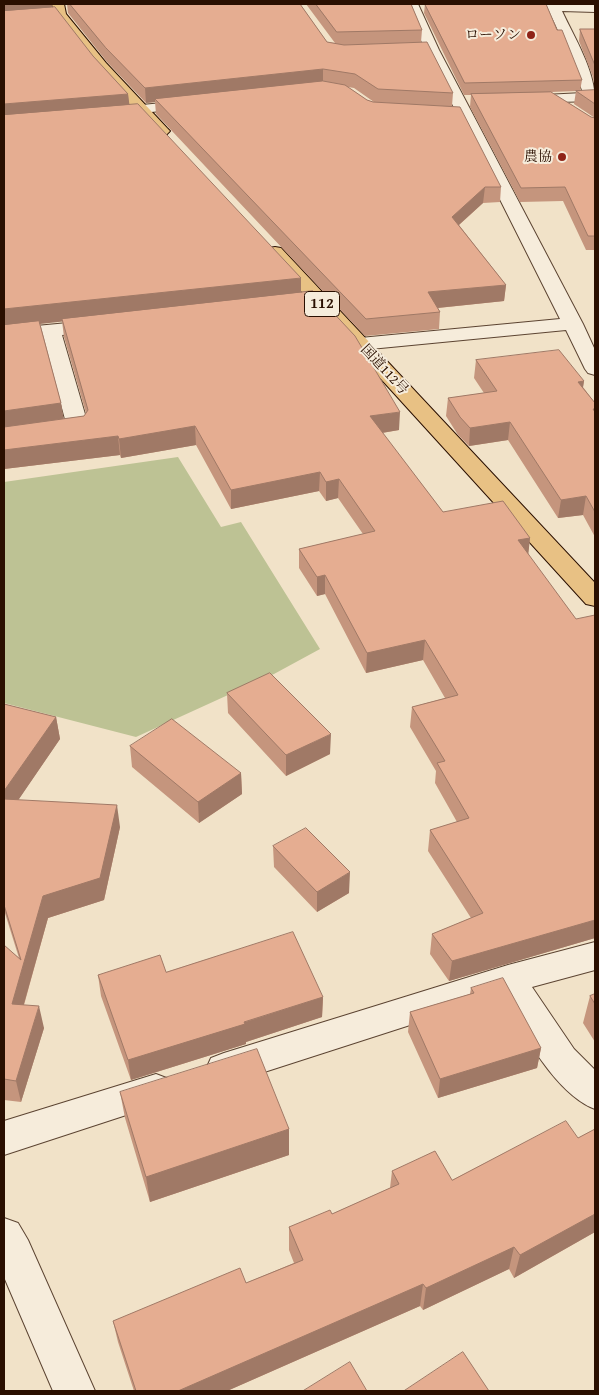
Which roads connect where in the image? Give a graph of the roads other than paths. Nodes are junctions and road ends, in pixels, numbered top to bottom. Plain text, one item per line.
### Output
1 (417, 6) edge
2 (553, 6) edge
3 (494, 7) edge
4 (595, 8) edge
5 (60, 9) edge
6 (594, 97) edge
7 (554, 99) junction
8 (506, 100) edge
9 (478, 101) edge
10 (209, 102) edge
11 (462, 108) junction
12 (571, 110) edge
13 (138, 113) junction
14 (447, 114) edge
15 (173, 142) edge
16 (260, 236) edge
17 (320, 301) junction
18 (301, 303) edge
19 (577, 320) junction
20 (118, 324) edge
21 (51, 331) junction
22 (4, 335) edge
23 (360, 344) junction
24 (595, 369) edge
25 (4, 438) edge
26 (595, 598) edge
27 (595, 956) edge
28 (508, 979) junction
29 (595, 1093) edge
30 (4, 1138) edge
31 (4, 1237) edge
32 (74, 1391) edge

1 - 11 street
2 - 3 street
2 - 4 street
2 - 6 street
5 - 13 highway
6 - 7 street
7 - 8 street
7 - 12 street
9 - 11 street
10 - 13 street
11 - 14 street
11 - 19 street
13 - 15 highway
16 - 17 highway, 国道112号 / 112
17 - 18 street
17 - 23 highway, 国道112号 / 112
19 - 23 street
19 - 24 street
20 - 21 street
21 - 22 street
21 - 25 street
23 - 26 highway, 国道112号 / 112
27 - 28 street
28 - 29 street
28 - 30 street
31 - 32 street

